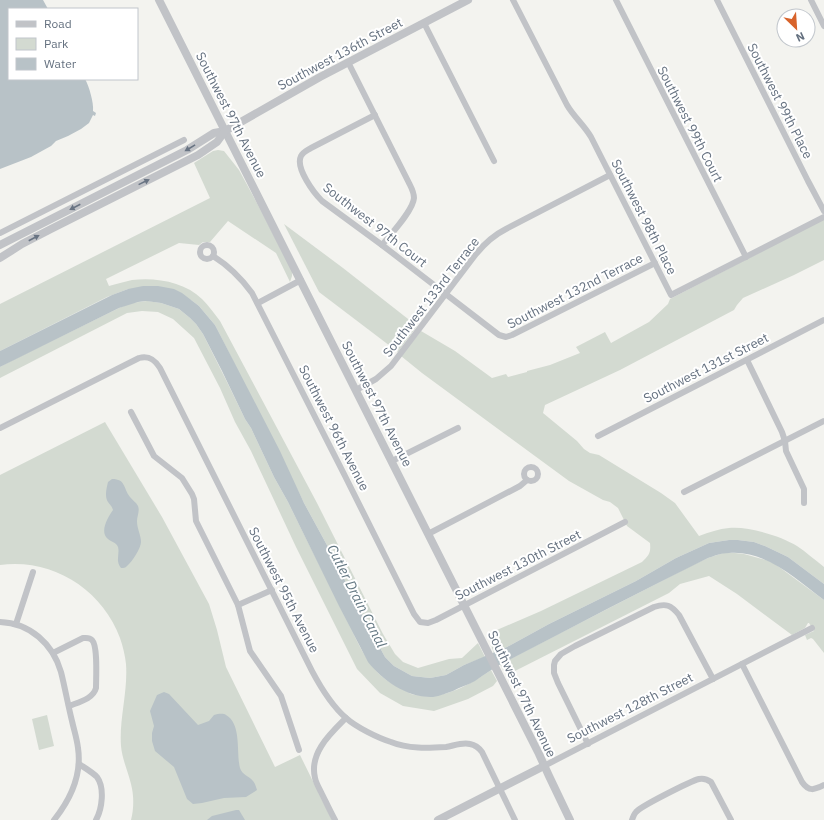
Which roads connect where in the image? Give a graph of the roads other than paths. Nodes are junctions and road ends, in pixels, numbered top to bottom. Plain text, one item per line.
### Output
1 (160, 0) edge
2 (468, 0) edge
3 (513, 0) edge
4 (616, 0) edge
5 (717, 0) edge
6 (811, 0) edge
7 (822, 18) edge
8 (424, 23) junction
9 (824, 26) edge
10 (348, 62) junction
11 (375, 115) junction
12 (225, 131) junction
13 (184, 140) dead end
14 (494, 161) dead end
15 (610, 175) junction
16 (824, 211) edge
17 (824, 217) edge
18 (0, 233) edge
19 (0, 245) edge
20 (382, 245) junction
21 (213, 256) dead end
22 (746, 257) junction
23 (0, 258) edge
24 (655, 263) junction
25 (301, 280) junction
26 (445, 294) junction
27 (258, 303) junction
28 (824, 320) edge
29 (506, 337) joint
30 (747, 360) junction
31 (356, 390) junction
32 (131, 412) dead end
33 (824, 422) edge
34 (0, 428) edge
35 (458, 428) dead end
36 (598, 436) dead end
37 (785, 441) junction
38 (392, 461) junction
39 (527, 480) dead end
40 (684, 492) dead end
41 (804, 503) dead end
42 (625, 522) dead end
43 (428, 534) junction
44 (33, 572) dead end
45 (272, 590) junction
46 (238, 605) junction
47 (464, 605) junction
48 (0, 622) edge
49 (420, 622) joint
50 (16, 624) junction
51 (812, 628) dead end
52 (53, 654) junction
53 (742, 664) junction
54 (713, 679) junction
55 (69, 706) junction
56 (346, 718) junction
57 (588, 744) junction
58 (299, 750) dead end
59 (79, 764) junction
60 (544, 766) junction
61 (824, 785) edge
62 (499, 789) junction
63 (54, 820) edge
64 (96, 820) edge
65 (335, 820) edge
66 (438, 820) edge
67 (515, 820) edge
68 (570, 820) edge
69 (632, 820) edge
70 (731, 820) edge

1 - 12 street, Southwest 97th Avenue
2 - 8 street, Southwest 136th Street
3 - 15 street, Southwest 98th Place
4 - 22 street, Southwest 99th Court
5 - 16 street, Southwest 99th Place
6 - 7 street
7 - 9 street
8 - 10 street, Southwest 136th Street
8 - 14 street
10 - 11 street
10 - 12 street, Southwest 136th Street
11 - 20 street
11 - 20 street, Southwest 97th Court
12 -> 19 street, Southwest 136th Street
23 -> 12 street, Southwest 136th Street
12 - 25 street, Southwest 97th Avenue
13 - 18 street
15 - 24 street, Southwest 98th Place
15 - 26 street, Southwest 133rd Terrace
17 - 22 street, Southwest 98th Place
20 - 26 street, Southwest 97th Court
21 - 27 street, Southwest 96th Avenue
22 - 24 street, Southwest 98th Place
24 - 29 street, Southwest 132nd Terrace
25 - 27 street
25 - 31 street, Southwest 97th Avenue
26 - 29 street, Southwest 97th Court
26 - 31 street, Southwest 133rd Terrace
27 - 49 street, Southwest 96th Avenue
28 - 30 street, Southwest 131st Street
30 - 36 street, Southwest 131st Street
30 - 37 street
31 - 38 street, Southwest 97th Avenue
32 - 46 street
33 - 37 street
34 - 45 street, Southwest 95th Avenue
35 - 38 street
37 - 40 street
37 - 41 street
38 - 43 street, Southwest 97th Avenue
39 - 43 street
42 - 47 street, Southwest 130th Street
43 - 47 street, Southwest 97th Avenue
44 - 50 street
45 - 46 street
45 - 56 street, Southwest 95th Avenue
46 - 58 street
47 - 49 street, Southwest 130th Street
47 - 60 street, Southwest 97th Avenue
48 - 50 street
50 - 52 street
51 - 53 street, Southwest 128th Street
52 - 55 street
52 - 55 street
53 - 54 street, Southwest 128th Street
53 - 61 street
54 - 57 street, Southwest 128th Street
54 - 57 street
55 - 59 street
56 - 62 street, Southwest 95th Avenue
56 - 65 street
57 - 60 street, Southwest 128th Street
59 - 63 street
59 - 64 street
60 - 62 street, Southwest 128th Street
60 - 68 street, Southwest 97th Avenue
62 - 66 street, Southwest 128th Street
62 - 67 street
69 - 70 street

